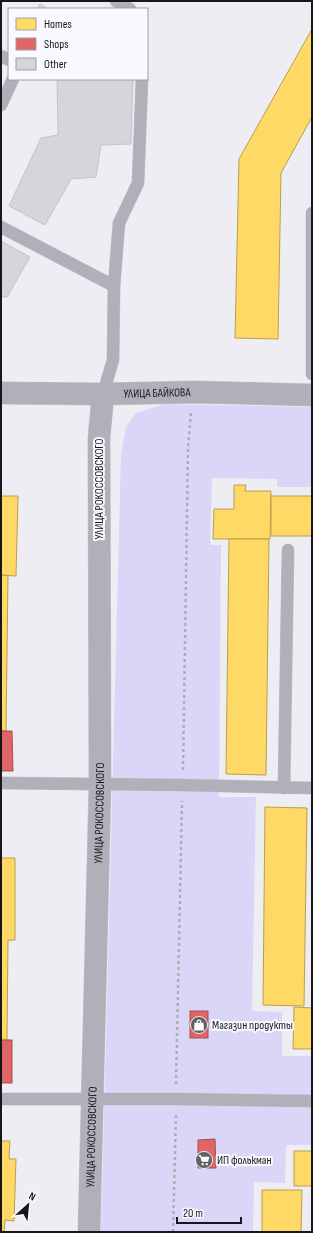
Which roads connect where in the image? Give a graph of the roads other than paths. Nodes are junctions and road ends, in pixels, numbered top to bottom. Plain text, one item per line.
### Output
1 (116, 1) edge
2 (128, 8) edge
3 (13, 80) edge
4 (142, 80) edge
5 (1, 106) edge
6 (312, 213) edge
7 (1, 227) edge
8 (312, 271) edge
9 (114, 286) junction
10 (312, 374) edge
11 (1, 393) edge
12 (103, 394) junction
13 (312, 395) edge
14 (288, 550) dead end
15 (1, 783) edge
16 (100, 785) junction
17 (284, 788) junction
18 (312, 788) edge
19 (1, 1099) edge
20 (92, 1100) junction
21 (312, 1101) edge
22 (89, 1232) edge

1 - 2 lane
3 - 5 lane
4 - 9 lane
6 - 8 lane
7 - 9 lane
8 - 10 lane
9 - 12 lane
11 - 12 street, УЛИЦА БАЙКОВА
12 - 13 street, УЛИЦА БАЙКОВА
12 - 16 street, УЛИЦА РОКОССОВСКОГО
14 - 17 lane
15 - 16 lane
16 - 17 lane
16 - 20 street, УЛИЦА РОКОССОВСКОГО
17 - 18 lane
19 - 20 lane
20 - 21 lane
20 - 22 street, УЛИЦА РОКОССОВСКОГО

